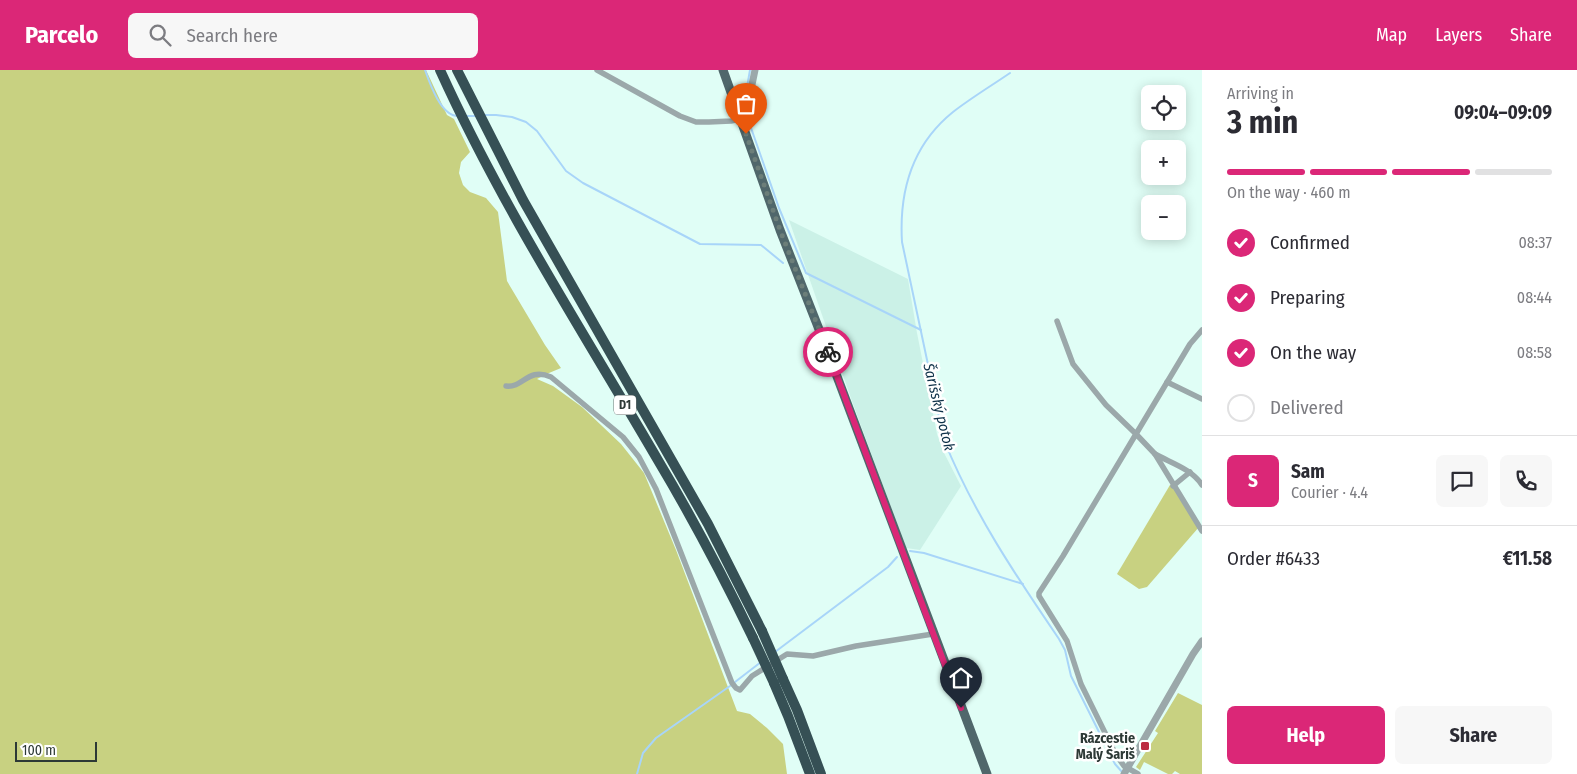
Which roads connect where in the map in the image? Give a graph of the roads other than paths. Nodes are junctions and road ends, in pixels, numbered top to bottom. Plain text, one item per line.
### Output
1 (440, 70) edge
2 (457, 70) edge
3 (597, 70) edge
4 (723, 70) edge
5 (755, 70) edge
6 (740, 119) junction
7 (1057, 321) dead end
8 (1202, 330) edge
9 (1167, 382) junction
10 (506, 386) dead end
11 (1202, 399) edge
12 (1136, 434) junction
13 (1155, 454) junction
14 (1190, 472) junction
15 (1202, 485) edge
16 (1173, 486) junction
17 (1202, 531) edge
18 (933, 634) junction
19 (1202, 641) edge
20 (778, 681) junction
21 (1126, 770) edge
22 (810, 774) edge
23 (821, 774) edge
24 (986, 774) edge
25 (1138, 774) edge

1 - 20 highway, D1, bridge
2 - 20 highway, D1, bridge
3 - 6 street
4 - 6 main road
5 - 6 street
6 - 18 main road
7 - 12 street
8 - 9 street
9 - 11 street
9 - 12 street
10 - 18 street
12 - 13 street
12 - 21 street
13 - 14 street
13 - 16 street
14 - 15 street
14 - 16 street
16 - 17 street
18 - 24 main road
19 - 21 street
20 - 22 highway, D1
20 - 23 highway, D1
21 - 25 street

